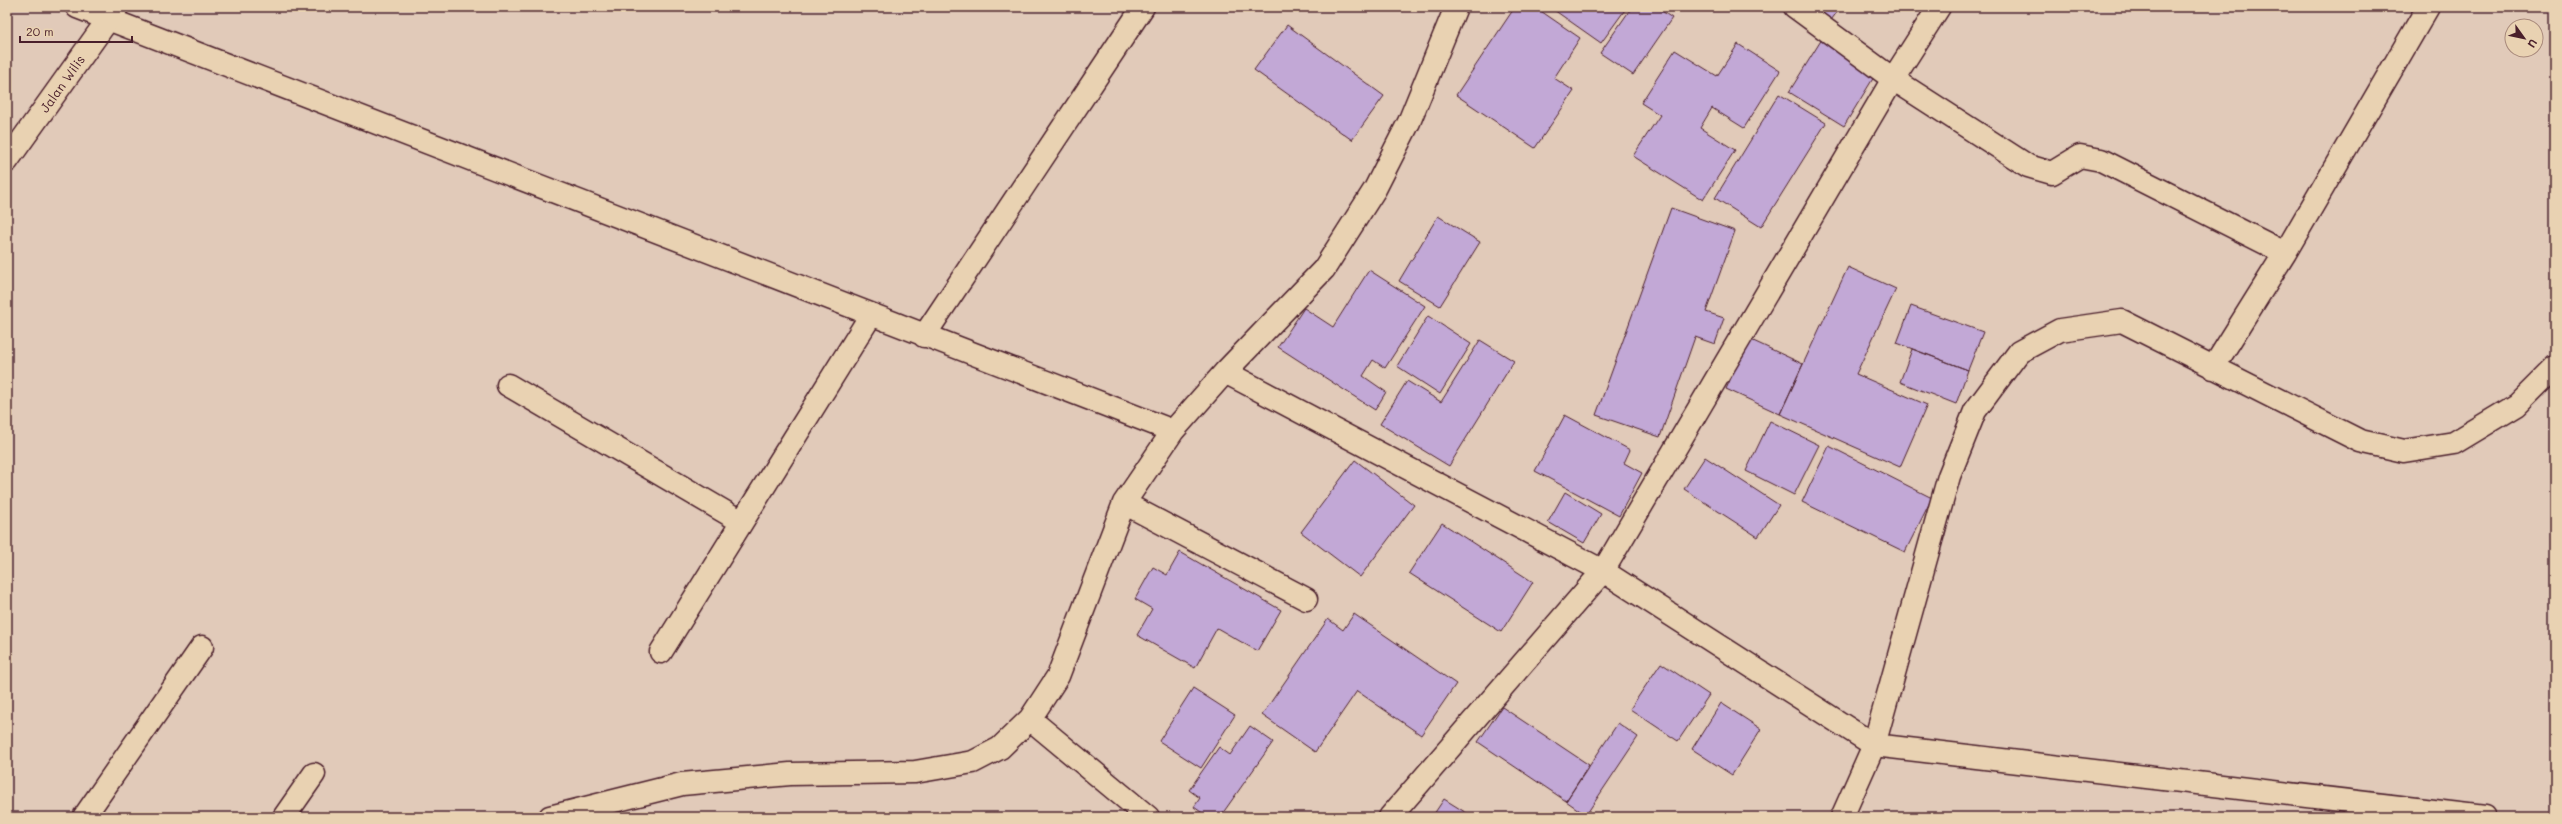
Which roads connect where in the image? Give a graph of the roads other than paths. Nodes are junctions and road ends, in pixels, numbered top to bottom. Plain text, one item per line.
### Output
1 (76, 7) edge
2 (1143, 7) edge
3 (1456, 7) edge
4 (1794, 7) edge
5 (1939, 7) edge
6 (2428, 7) edge
7 (112, 13) edge
8 (1893, 79) junction
9 (7, 161) edge
10 (2285, 254) junction
11 (871, 315) junction
12 (924, 336) junction
13 (2555, 366) edge
14 (2213, 368) junction
15 (1225, 372) junction
16 (508, 385) dead end
17 (1173, 431) junction
18 (1124, 503) junction
19 (742, 522) junction
20 (1603, 571) junction
21 (1306, 599) dead end
22 (202, 648) dead end
23 (661, 652) dead end
24 (1030, 719) junction
25 (1874, 745) junction
26 (314, 774) dead end
27 (565, 815) edge
28 (84, 817) edge
29 (284, 817) edge
30 (1148, 817) edge
31 (1390, 817) edge
32 (1842, 817) edge
33 (2485, 817) edge

1 - 7 street
2 - 12 street
3 - 15 street
4 - 8 street
5 - 8 street
6 - 10 street
7 - 9 street, Jalan Wilis
7 - 11 street
8 - 10 street
8 - 20 street
10 - 14 street
11 - 12 street
11 - 19 street
12 - 17 street
13 - 14 street
14 - 25 street
15 - 17 street
15 - 20 street
16 - 19 street
17 - 18 street
18 - 21 street
18 - 24 street
19 - 23 street
20 - 25 street
20 - 31 street
22 - 28 street
24 - 27 street
24 - 30 street
25 - 32 street
25 - 33 street
26 - 29 street

